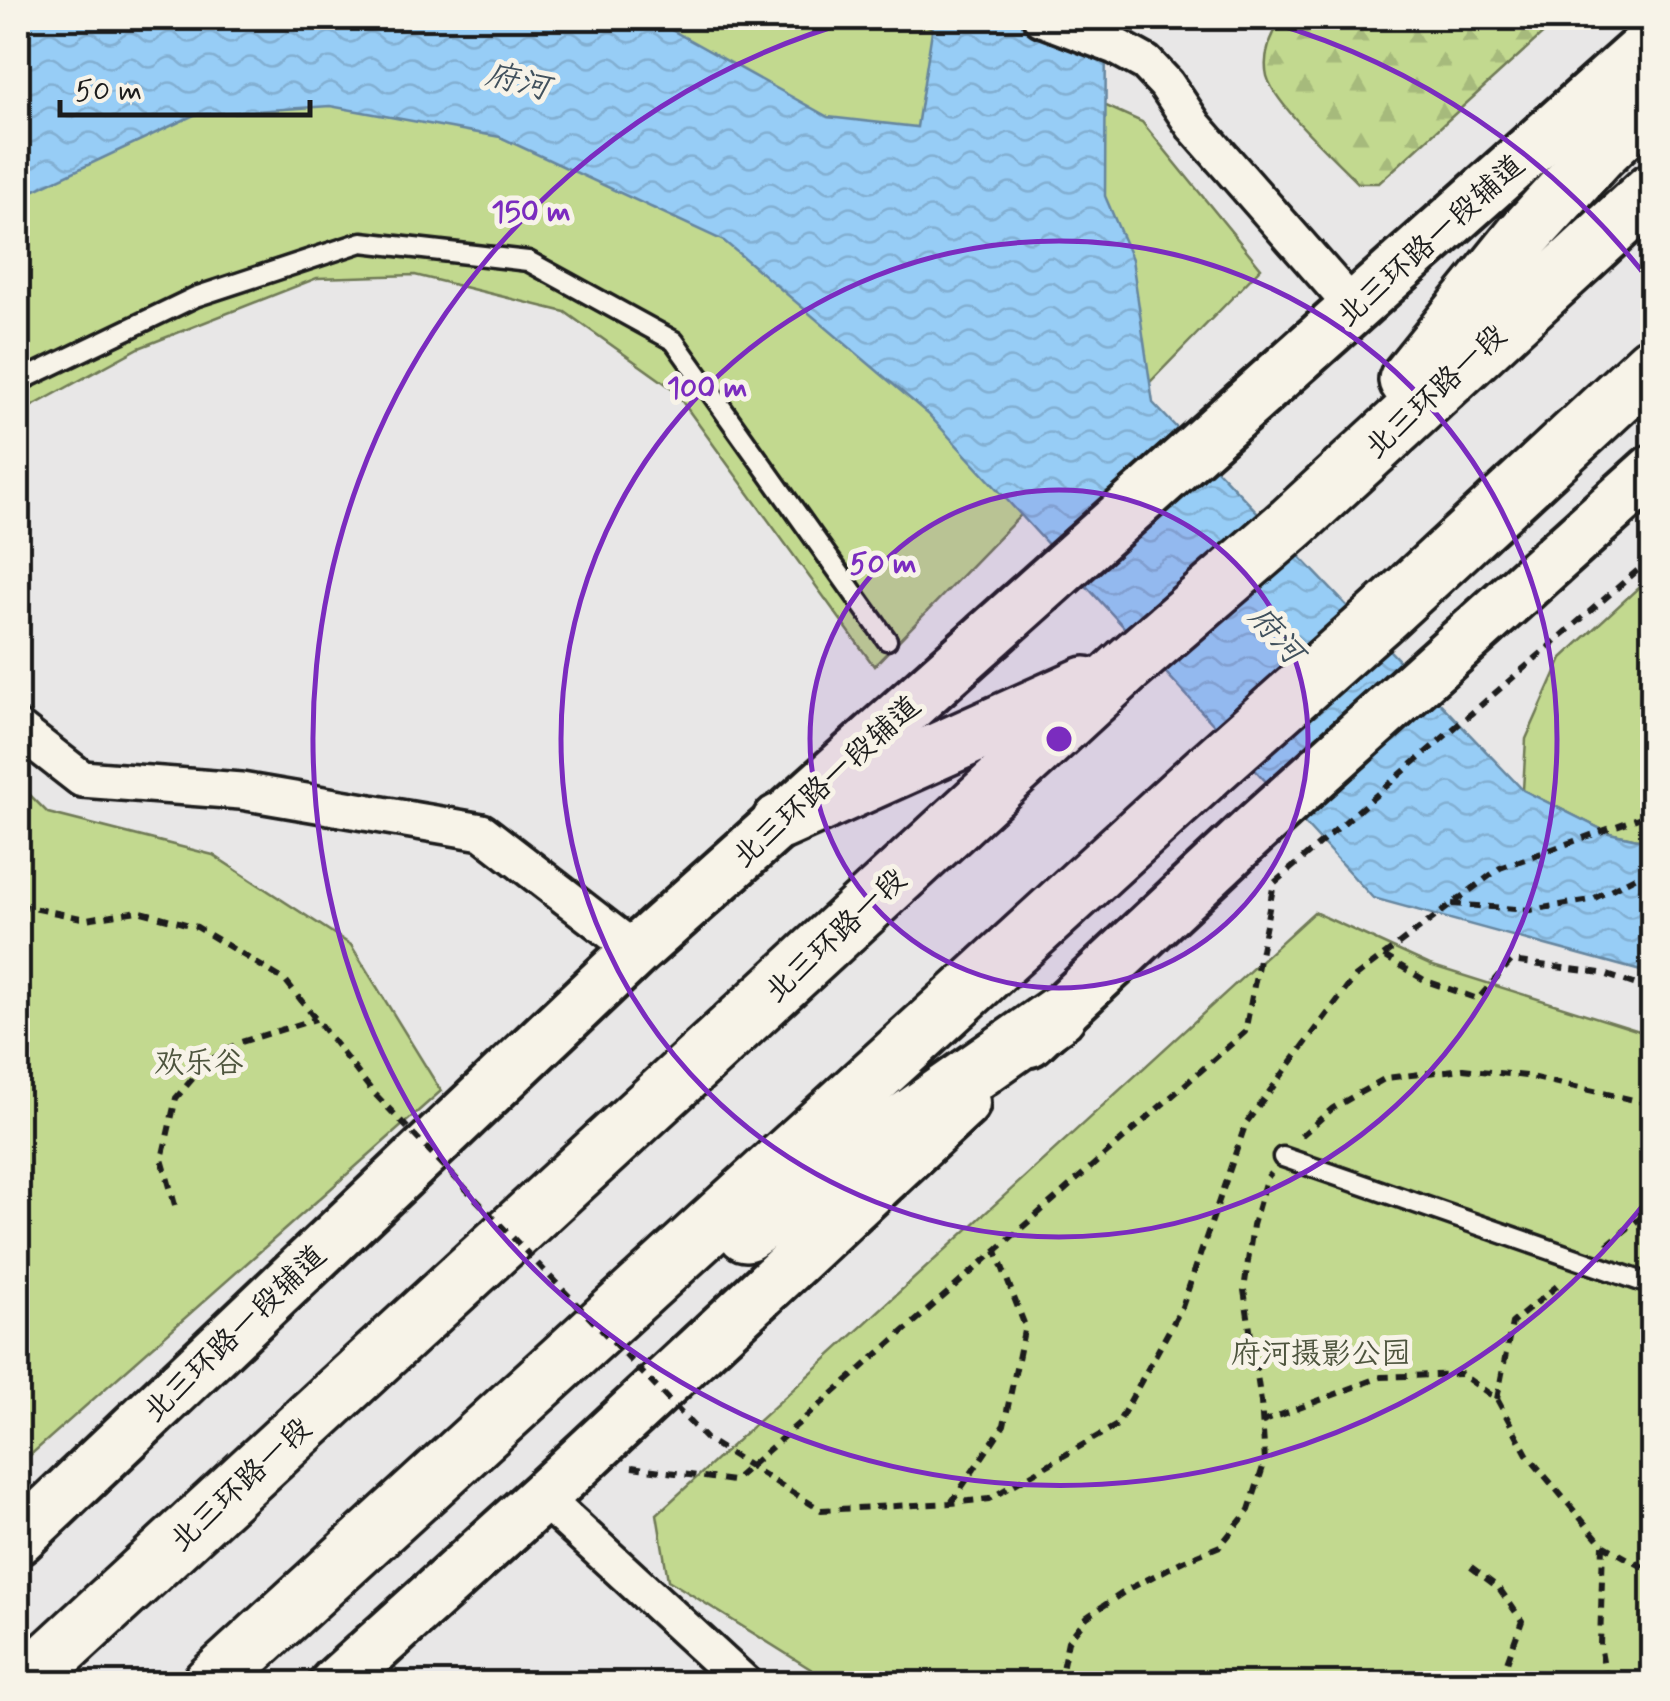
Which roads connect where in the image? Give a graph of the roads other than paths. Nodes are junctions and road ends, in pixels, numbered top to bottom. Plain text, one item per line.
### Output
1 (1041, 18) edge
2 (1652, 41) edge
3 (1652, 102) edge
4 (1652, 191) edge
5 (1354, 308) junction
6 (1652, 364) edge
7 (1652, 381) edge
8 (18, 382) edge
9 (1594, 421) junction
10 (1652, 470) edge
11 (1292, 523) junction
12 (887, 640) dead end
13 (1128, 665) junction
14 (18, 730) edge
15 (780, 822) junction
16 (636, 951) junction
17 (1058, 1014) junction
18 (1283, 1157) road end
19 (1652, 1285) edge
20 (563, 1361) junction
21 (542, 1497) junction
22 (18, 1538) edge
23 (176, 1543) junction
24 (18, 1660) edge
25 (23, 1684) edge
26 (210, 1684) edge
27 (335, 1684) edge
28 (744, 1684) edge

1 - 5 street
2 - 5 main road, 北三环路一段辅道
3 - 11 highway
4 - 11 highway, 北三环路一段
5 - 15 main road, 北三环路一段辅道
6 - 9 highway
7 - 9 highway
8 - 12 lane
9 - 20 highway
10 - 17 main road
11 - 13 highway, 北三环路一段
13 - 15 highway
13 - 23 highway, 北三环路一段
14 - 16 street
15 - 16 main road, 北三环路一段辅道
16 - 22 main road, 北三环路一段辅道
17 - 20 highway
17 - 21 main road
18 - 19 lane
20 - 26 highway
21 - 27 main road
21 - 28 street
23 - 24 highway
23 - 25 highway, 北三环路一段

